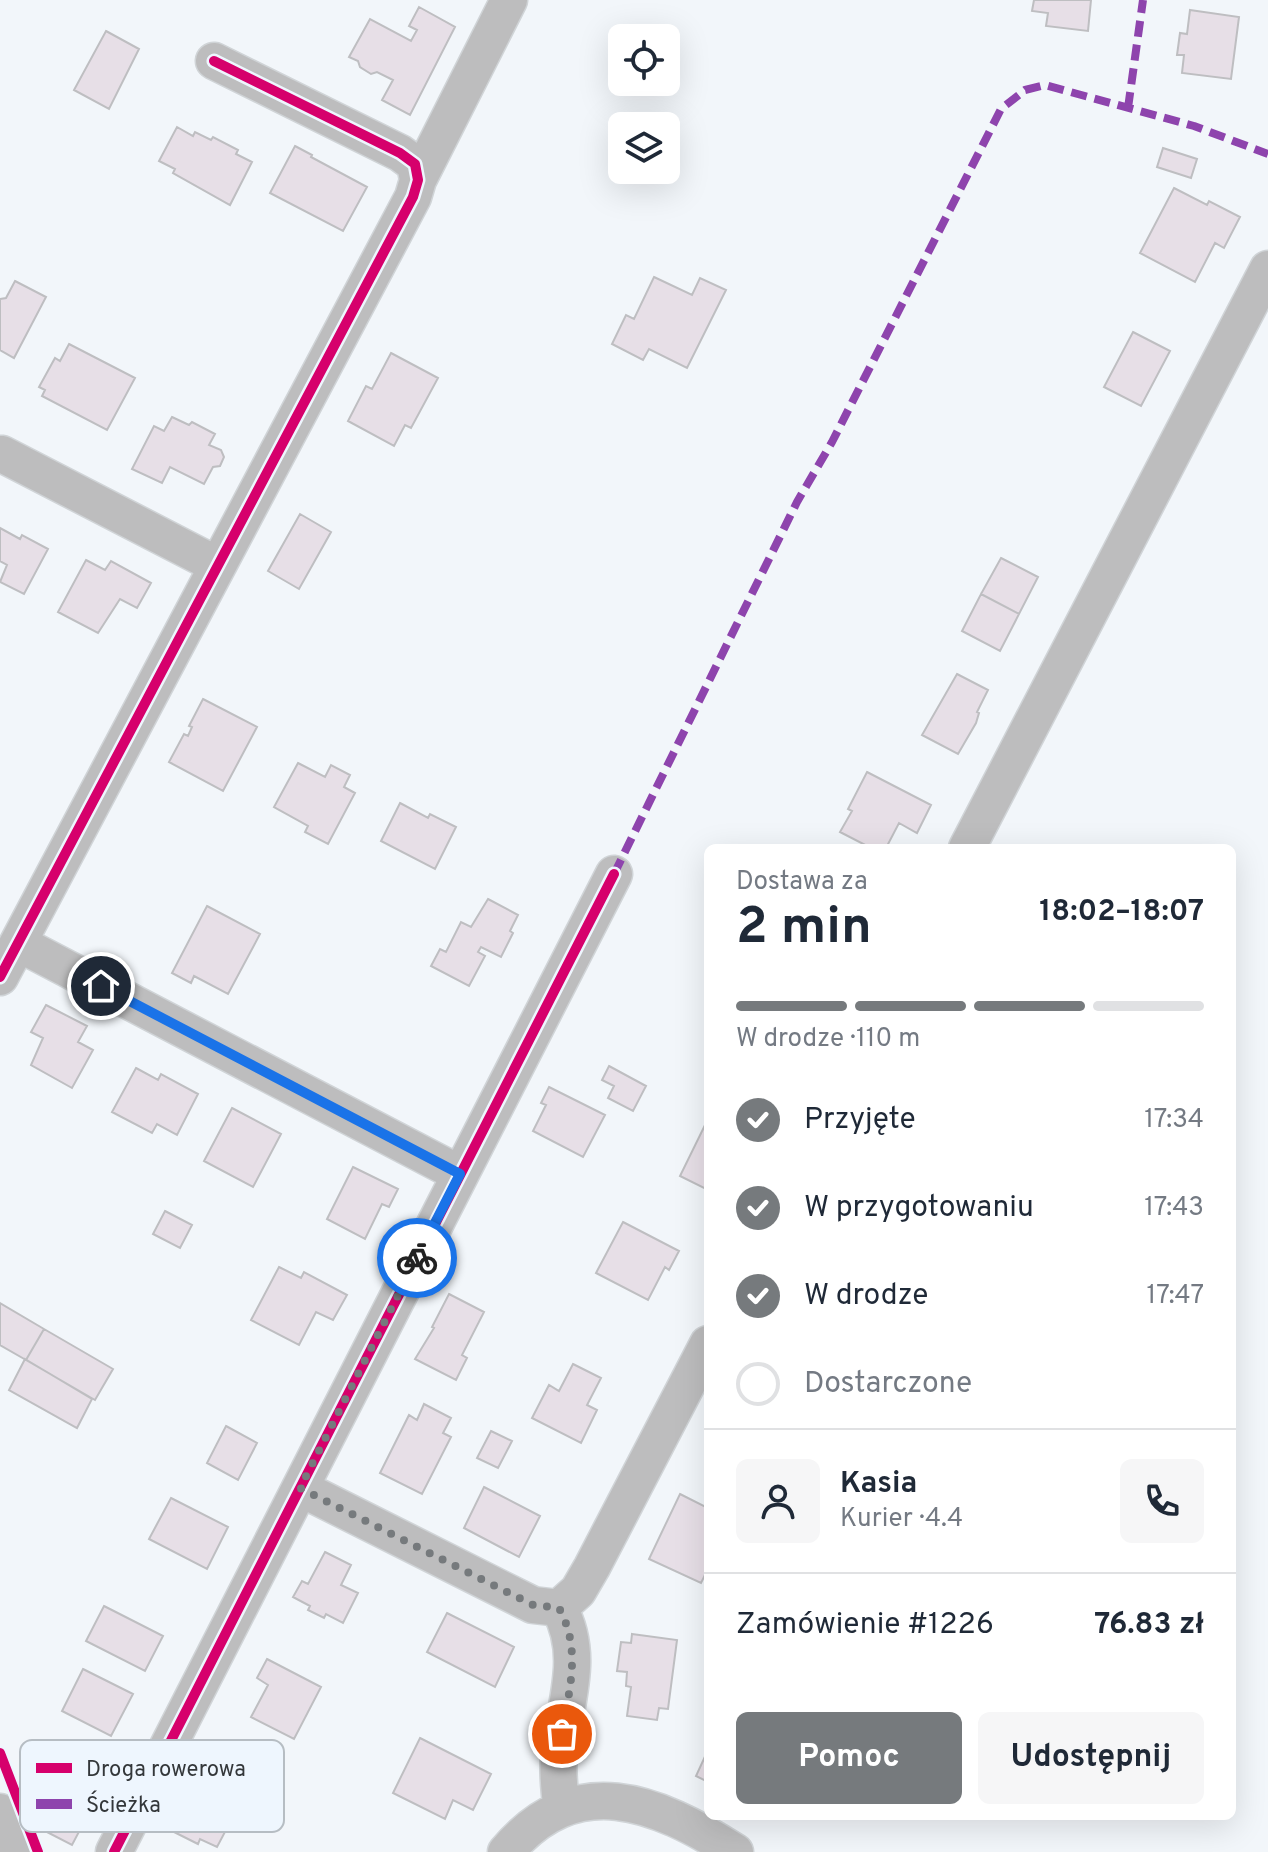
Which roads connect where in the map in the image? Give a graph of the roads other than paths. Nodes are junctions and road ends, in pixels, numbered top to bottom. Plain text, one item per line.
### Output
1 (509, 0) edge
2 (214, 61) dead end
3 (418, 180) junction
4 (1268, 269) edge
5 (2, 454) dead end
6 (217, 565) junction
7 (969, 844) edge
8 (614, 874) dead end
9 (18, 943) junction
10 (0, 977) edge
11 (460, 1174) junction
12 (704, 1352) edge
13 (300, 1488) junction
14 (559, 1608) junction
15 (171, 1740) edge
16 (561, 1807) junction
17 (0, 1812) edge
18 (124, 1832) edge
19 (15, 1852) edge
20 (114, 1852) edge
21 (506, 1852) edge
22 (735, 1852) edge

1 - 3 street
2 - 3 street
3 - 6 street
4 - 7 street
5 - 6 street
6 - 9 street
8 - 11 street
9 - 10 street
9 - 11 street
11 - 13 street
12 - 14 street
13 - 14 street
13 - 15 street
14 - 16 street
16 - 21 street
16 - 22 street
17 - 19 street
18 - 20 street

